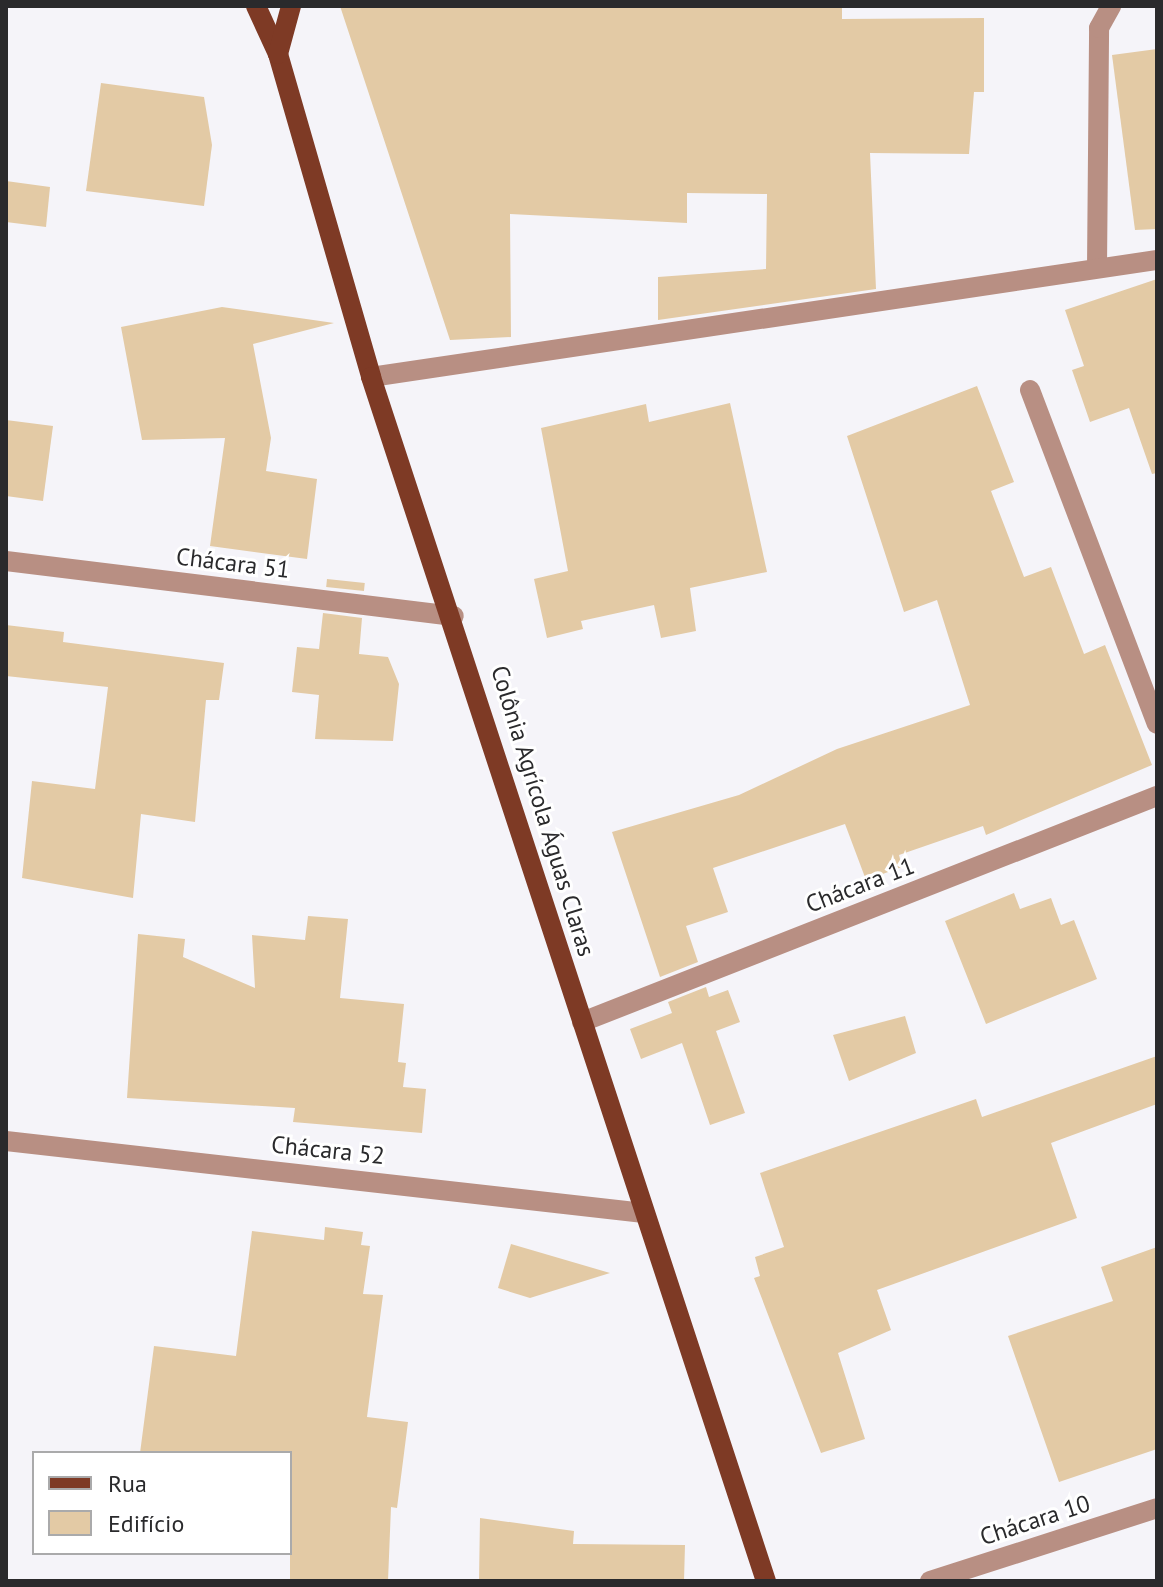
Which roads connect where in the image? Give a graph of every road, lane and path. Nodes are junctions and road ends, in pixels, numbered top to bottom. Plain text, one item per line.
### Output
1 (256, 6) edge
2 (291, 6) edge
3 (1111, 6) edge
4 (278, 54) junction
5 (1157, 260) edge
6 (1097, 268) junction
7 (371, 377) junction
8 (1030, 390) dead end
9 (6, 561) edge
10 (454, 616) junction
11 (1157, 724) edge
12 (1157, 796) edge
13 (582, 1022) junction
14 (6, 1141) edge
15 (644, 1213) junction
16 (1157, 1508) edge
17 (766, 1581) edge
18 (930, 1581) edge

1 - 4 main road, Colônia Agrícola Águas Claras
2 - 4 main road
3 - 6 street
4 - 7 main road, Colônia Agrícola Águas Claras
5 - 6 street
6 - 7 street
7 - 10 main road, Colônia Agrícola Águas Claras
8 - 11 street
9 - 10 street, Chácara 51
10 - 13 main road, Colônia Agrícola Águas Claras
12 - 13 street, Chácara 11
13 - 15 main road, Colônia Agrícola Águas Claras
14 - 15 street, Chácara 52
15 - 17 main road, Colônia Agrícola Águas Claras
16 - 18 street, Chácara 10

